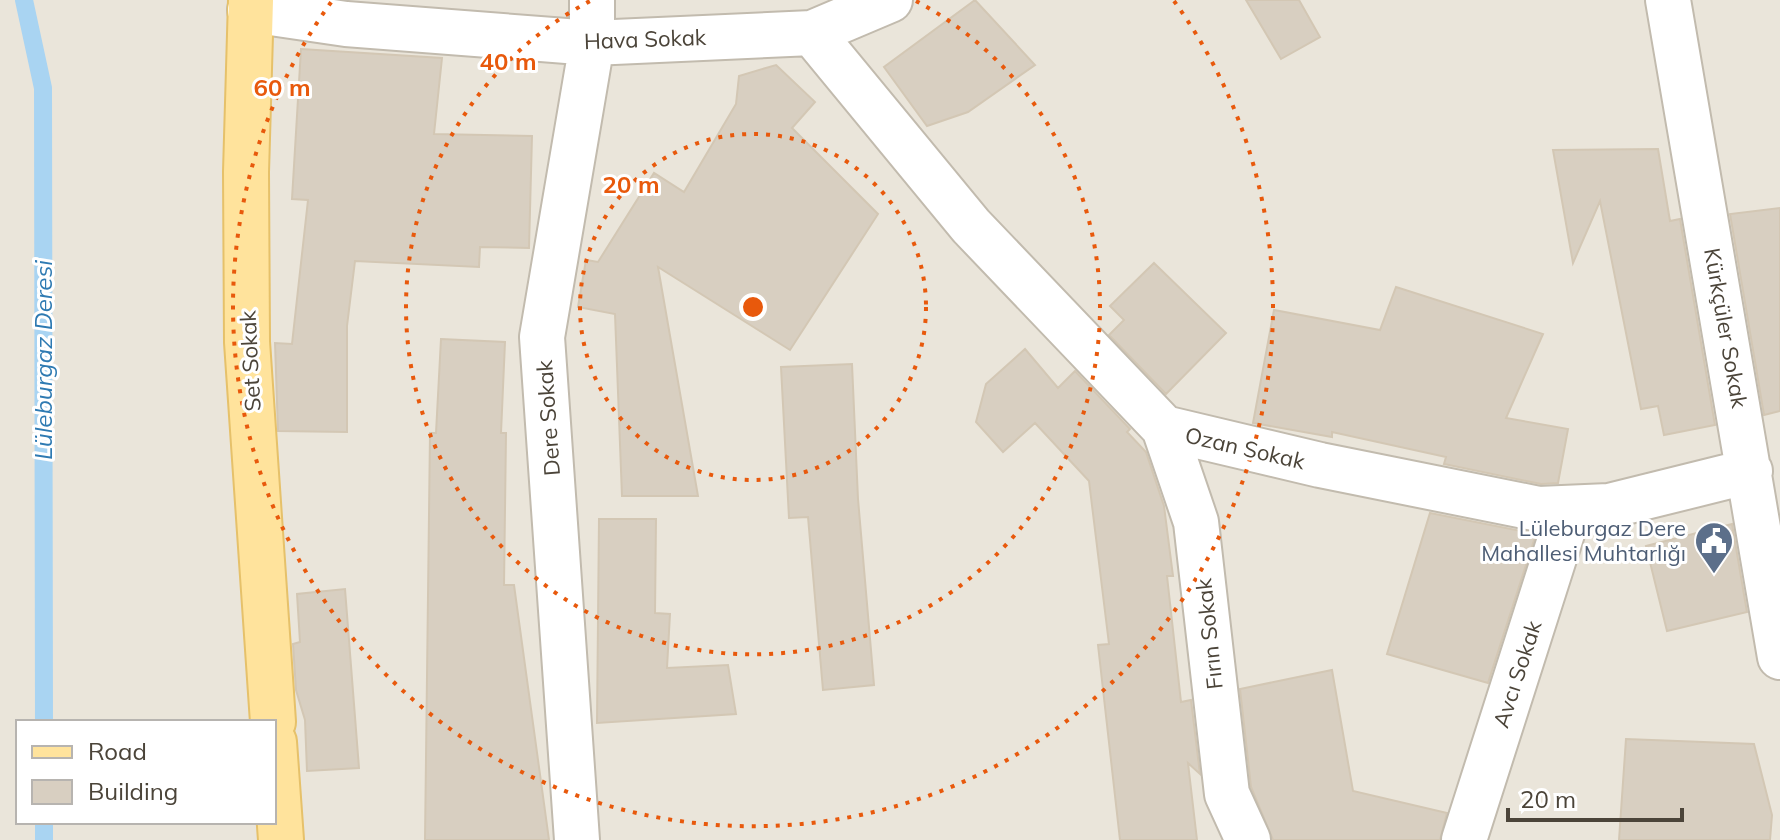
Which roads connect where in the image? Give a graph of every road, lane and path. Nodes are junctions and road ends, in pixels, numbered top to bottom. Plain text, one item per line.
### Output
1 (592, 0) edge
2 (890, 0) edge
3 (1668, 0) edge
4 (250, 5) edge
5 (812, 33) junction
6 (592, 43) junction
7 (1164, 428) junction
8 (1750, 471) junction
9 (1570, 508) junction
10 (1780, 657) edge
11 (273, 720) edge
12 (276, 770) edge
13 (281, 840) edge
14 (577, 840) edge
15 (1248, 840) edge
16 (1464, 840) edge

1 - 6 street, Dere Sokak
2 - 5 street, Hava Sokak
3 - 8 street, Kürkçüler Sokak
4 - 6 street, Hava Sokak
4 - 11 main road, Set Sokak
5 - 6 street, Hava Sokak
5 - 7 street, Ozan Sokak
6 - 14 street, Dere Sokak
7 - 9 street, Ozan Sokak
7 - 15 street, Fırın Sokak
8 - 9 street, Ozan Sokak
8 - 10 street, Kürkçüler Sokak
9 - 16 street, Avcı Sokak
12 - 13 main road

